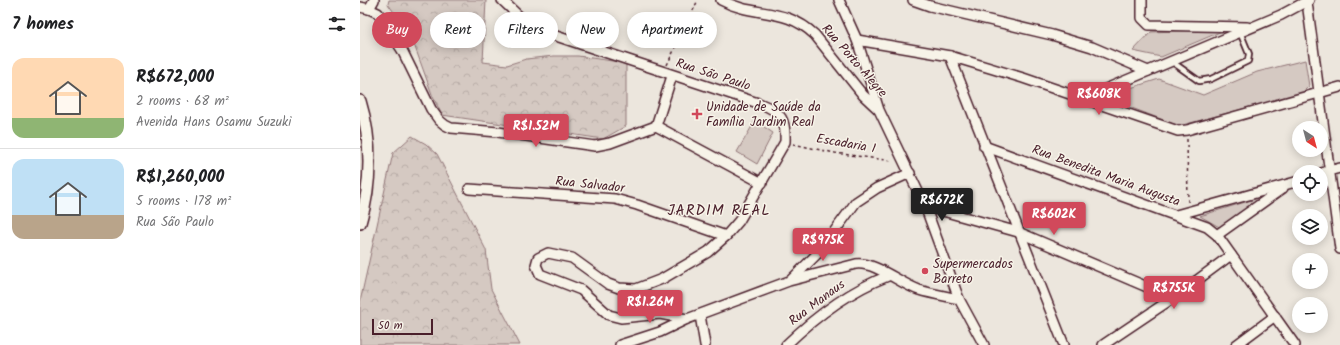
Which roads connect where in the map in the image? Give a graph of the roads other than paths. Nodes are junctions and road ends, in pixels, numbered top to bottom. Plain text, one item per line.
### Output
1 (374, 0) edge
2 (502, 0) edge
3 (721, 0) edge
4 (839, 0) edge
5 (913, 0) edge
6 (1142, 0) edge
7 (1308, 1) edge
8 (365, 8) edge
9 (1251, 27) junction
10 (1240, 32) junction
11 (857, 40) junction
12 (950, 56) junction
13 (1171, 61) junction
14 (1148, 71) junction
15 (668, 74) junction
16 (1340, 88) edge
17 (1318, 93) junction
18 (1082, 99) junction
19 (360, 101) edge
20 (879, 110) junction
21 (656, 126) junction
22 (984, 146) junction
23 (1325, 165) edge
24 (1340, 168) edge
25 (1328, 171) edge
26 (910, 173) junction
27 (762, 183) junction
28 (1328, 183) edge
29 (1290, 184) joint
30 (470, 189) dead end
31 (925, 206) junction
32 (1176, 215) junction
33 (360, 223) edge
34 (1018, 232) junction
35 (1217, 235) junction
36 (726, 236) junction
37 (1340, 249) edge
38 (1231, 255) junction
39 (888, 276) junction
40 (789, 281) junction
41 (1173, 298) junction
42 (959, 299) junction
43 (700, 315) junction
44 (1275, 316) junction
45 (687, 319) junction
46 (620, 345) edge
47 (705, 345) edge
48 (786, 345) edge
49 (984, 345) edge
50 (1064, 345) edge
51 (1103, 345) edge
52 (1236, 345) edge
53 (1295, 345) edge

1 - 8 street
2 - 15 street, Rua São Paulo
3 - 20 street, Rua Porto Alegre
4 - 11 street
5 - 14 street
6 - 9 street
7 - 9 street
7 - 17 street
8 - 21 street
9 - 10 street
10 - 13 street
10 - 13 lane
11 - 12 street
11 - 20 street
12 - 18 street
12 - 22 street
13 - 14 street
14 - 18 street
15 - 21 street
15 - 27 street, Rua São Paulo
16 - 17 street
17 - 18 street
17 - 23 street
19 - 33 street
20 - 26 street
21 - 27 street
22 - 32 street, Rua Benedita Maria Augusta
22 - 34 street
24 - 25 street
26 - 31 street
26 - 40 street
27 - 36 street
28 - 37 street
29 - 32 street
29 - 35 street
30 - 36 street, Rua Salvador
31 - 34 street
31 - 42 street
32 - 35 street, Rua Benedita Maria Augusta
34 - 41 street
34 - 50 street
35 - 38 street
36 - 45 street
38 - 41 street
38 - 44 street
39 - 40 street
39 - 42 street
39 - 48 street, Rua Manaus
40 - 43 street
41 - 51 street
42 - 49 street
43 - 45 street
43 - 47 street
44 - 52 street
44 - 53 street
45 - 46 street

